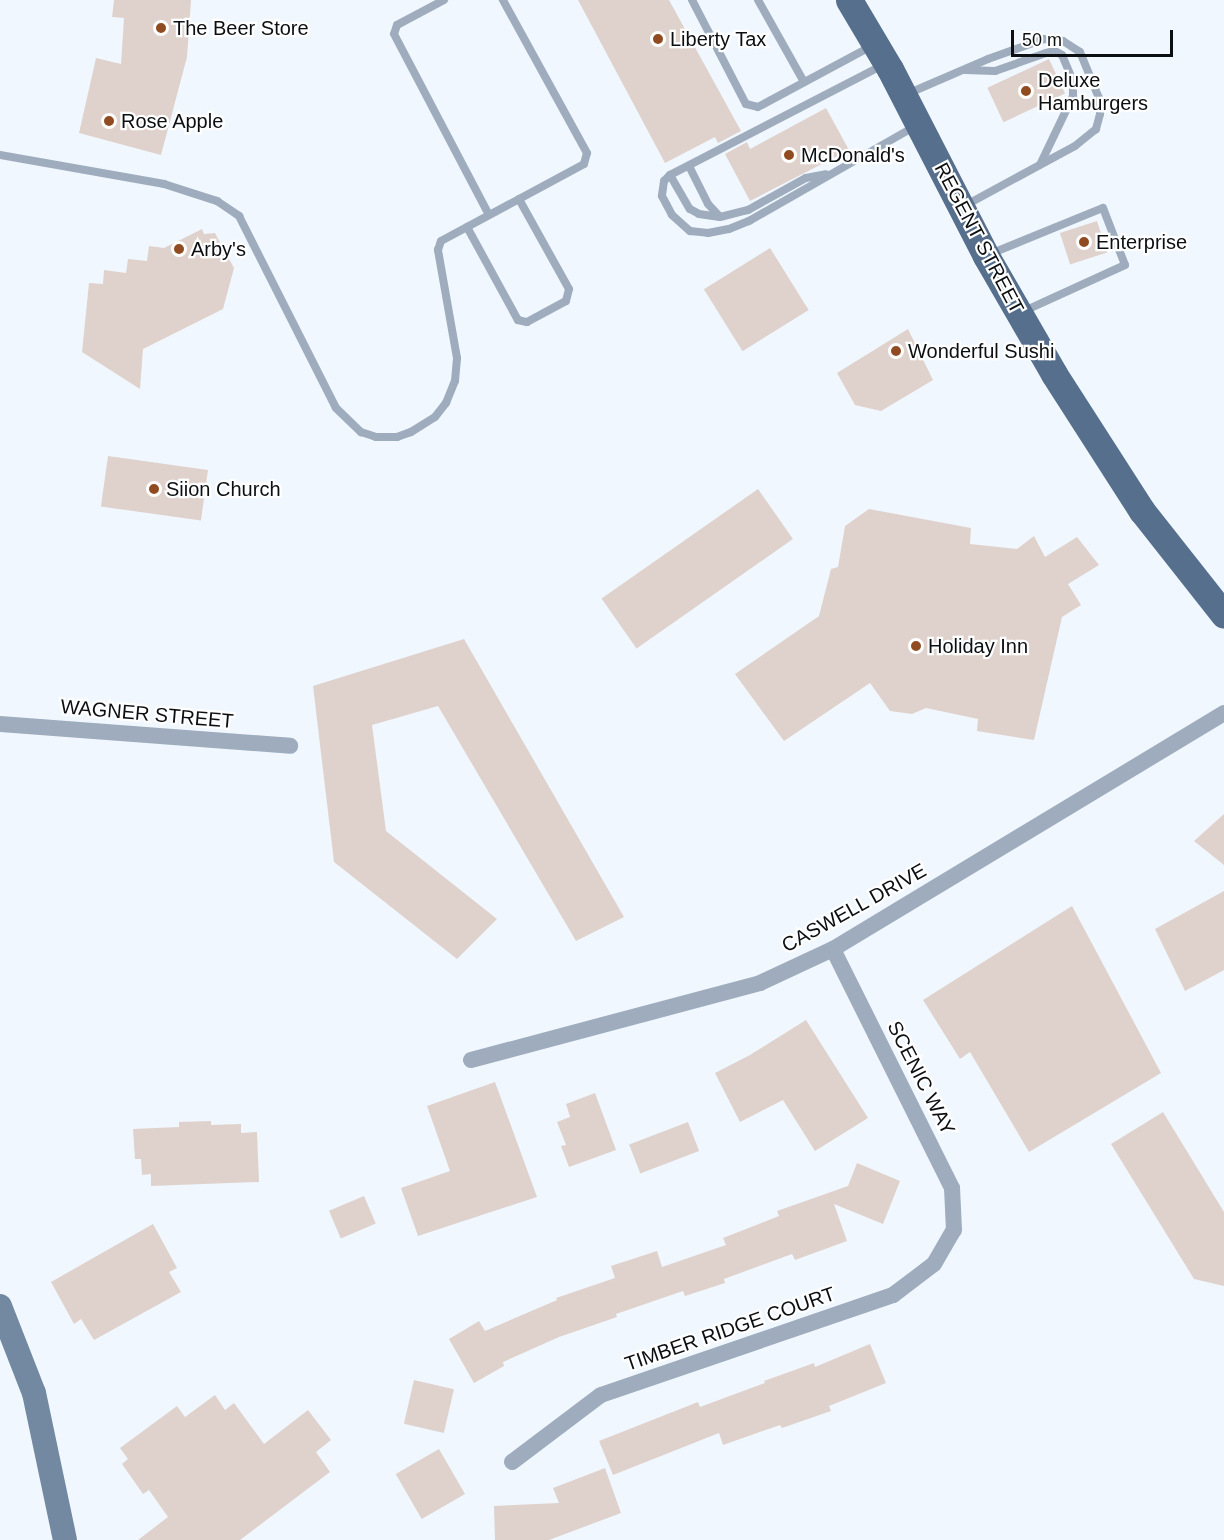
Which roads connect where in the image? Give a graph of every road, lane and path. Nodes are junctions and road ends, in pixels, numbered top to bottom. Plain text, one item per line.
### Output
1 (444, 0) edge
2 (503, 0) edge
3 (692, 0) edge
4 (758, 0) edge
5 (849, 0) edge
6 (881, 54) junction
7 (963, 70) junction
8 (804, 82) junction
9 (904, 95) junction
10 (919, 125) junction
11 (0, 155) edge
12 (1040, 165) junction
13 (689, 166) junction
14 (833, 172) junction
15 (670, 176) junction
16 (519, 199) junction
17 (961, 207) junction
18 (489, 215) junction
19 (720, 217) junction
20 (467, 227) junction
21 (986, 256) junction
22 (1019, 314) junction
23 (1224, 615) edge
24 (1224, 713) edge
25 (0, 723) edge
26 (290, 746) dead end
27 (833, 949) junction
28 (471, 1060) dead end
29 (954, 1230) joint
30 (0, 1306) edge
31 (512, 1462) dead end
32 (65, 1540) edge

1 - 18 lane
2 - 16 lane
3 - 8 lane
4 - 8 lane
5 - 6 main road, REGENT STREET
6 - 8 lane
6 - 9 main road, REGENT STREET
6 - 13 lane
7 - 9 lane
7 - 12 lane
7 - 12 lane
9 - 10 main road, REGENT STREET
10 - 14 lane
10 - 17 main road, REGENT STREET
11 - 20 lane
12 - 17 lane
13 - 15 lane
13 - 19 lane
14 - 15 lane
14 - 19 lane
15 - 19 lane
16 - 18 lane
16 - 20 lane
17 - 21 main road, REGENT STREET
18 - 20 lane
21 - 22 main road, REGENT STREET
21 - 22 lane
22 - 23 main road, REGENT STREET
24 - 27 street, CASWELL DRIVE
25 - 26 street, WAGNER STREET
27 - 28 street, CASWELL DRIVE
27 - 29 street, SCENIC WAY
29 - 31 street, TIMBER RIDGE COURT
30 - 32 main road

